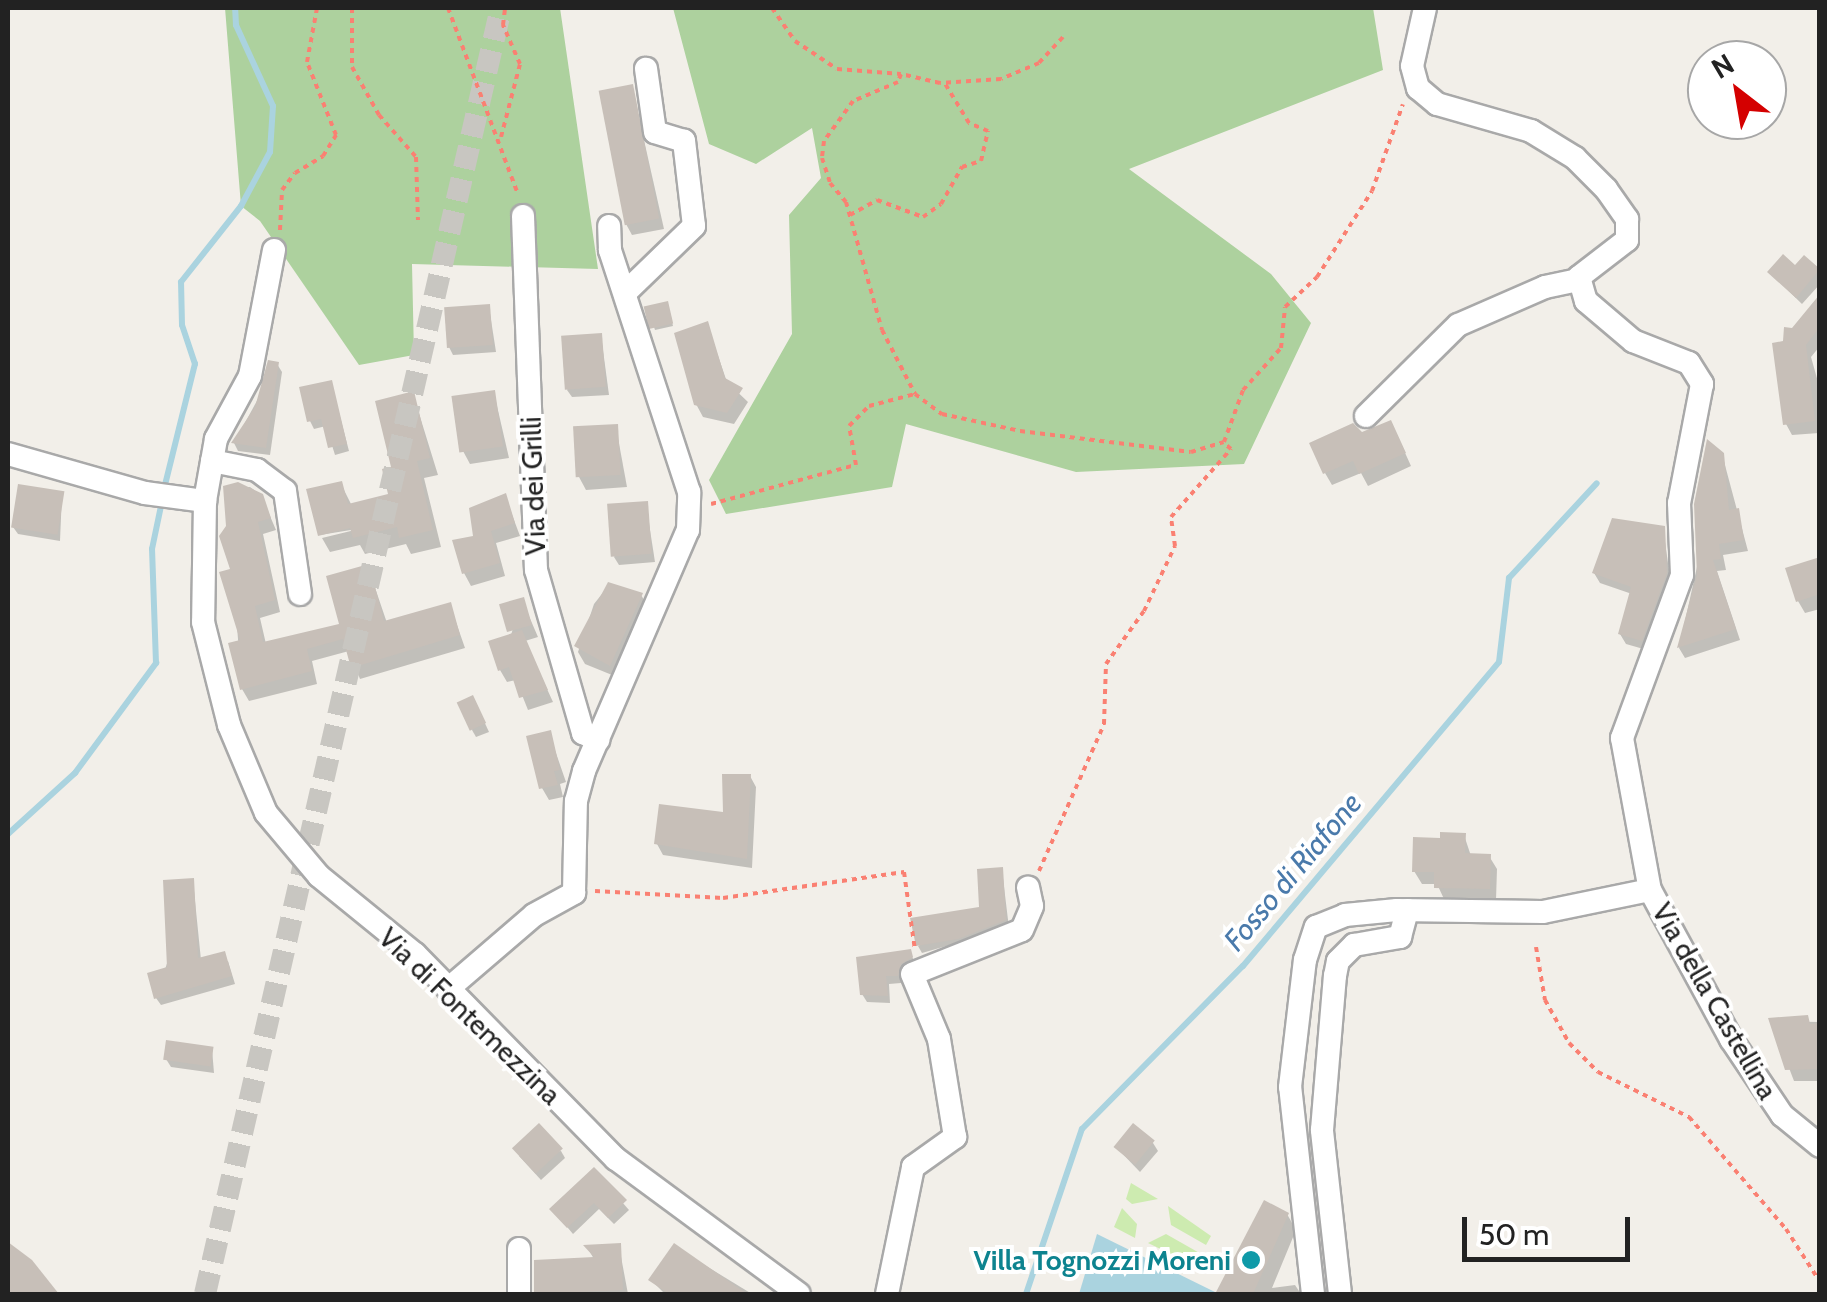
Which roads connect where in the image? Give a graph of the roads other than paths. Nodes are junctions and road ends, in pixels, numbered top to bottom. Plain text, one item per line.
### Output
1 (1424, 8) edge
2 (646, 68) dead end
3 (524, 216) road end
4 (609, 226) dead end
5 (277, 242) road end
6 (1579, 280) junction
7 (628, 290) junction
8 (1366, 416) dead end
9 (8, 454) edge
10 (212, 461) junction
11 (205, 500) junction
12 (300, 594) dead end
13 (598, 740) junction
14 (1028, 887) road end
15 (1650, 890) junction
16 (1407, 910) junction
17 (448, 988) junction
18 (1820, 1146) edge
19 (519, 1249) dead end
20 (1339, 1283) edge
21 (519, 1294) edge
22 (799, 1294) edge
23 (887, 1294) edge
24 (1313, 1294) edge
25 (1358, 1294) edge

1 - 6 street
2 - 7 street
3 - 13 street, Via dei Grilli
4 - 7 street
5 - 10 street, Via di Fontemezzina
6 - 8 street
6 - 15 street
7 - 13 street
9 - 11 street
10 - 11 street, Via di Fontemezzina
10 - 12 street
11 - 17 street, Via di Fontemezzina
13 - 17 street
14 - 23 street
15 - 16 street, Via della Castellina
15 - 18 street, Via della Castellina
16 - 20 street
16 - 24 street, Via della Castellina
17 - 22 street, Via di Fontemezzina
19 - 21 street
20 - 25 street

